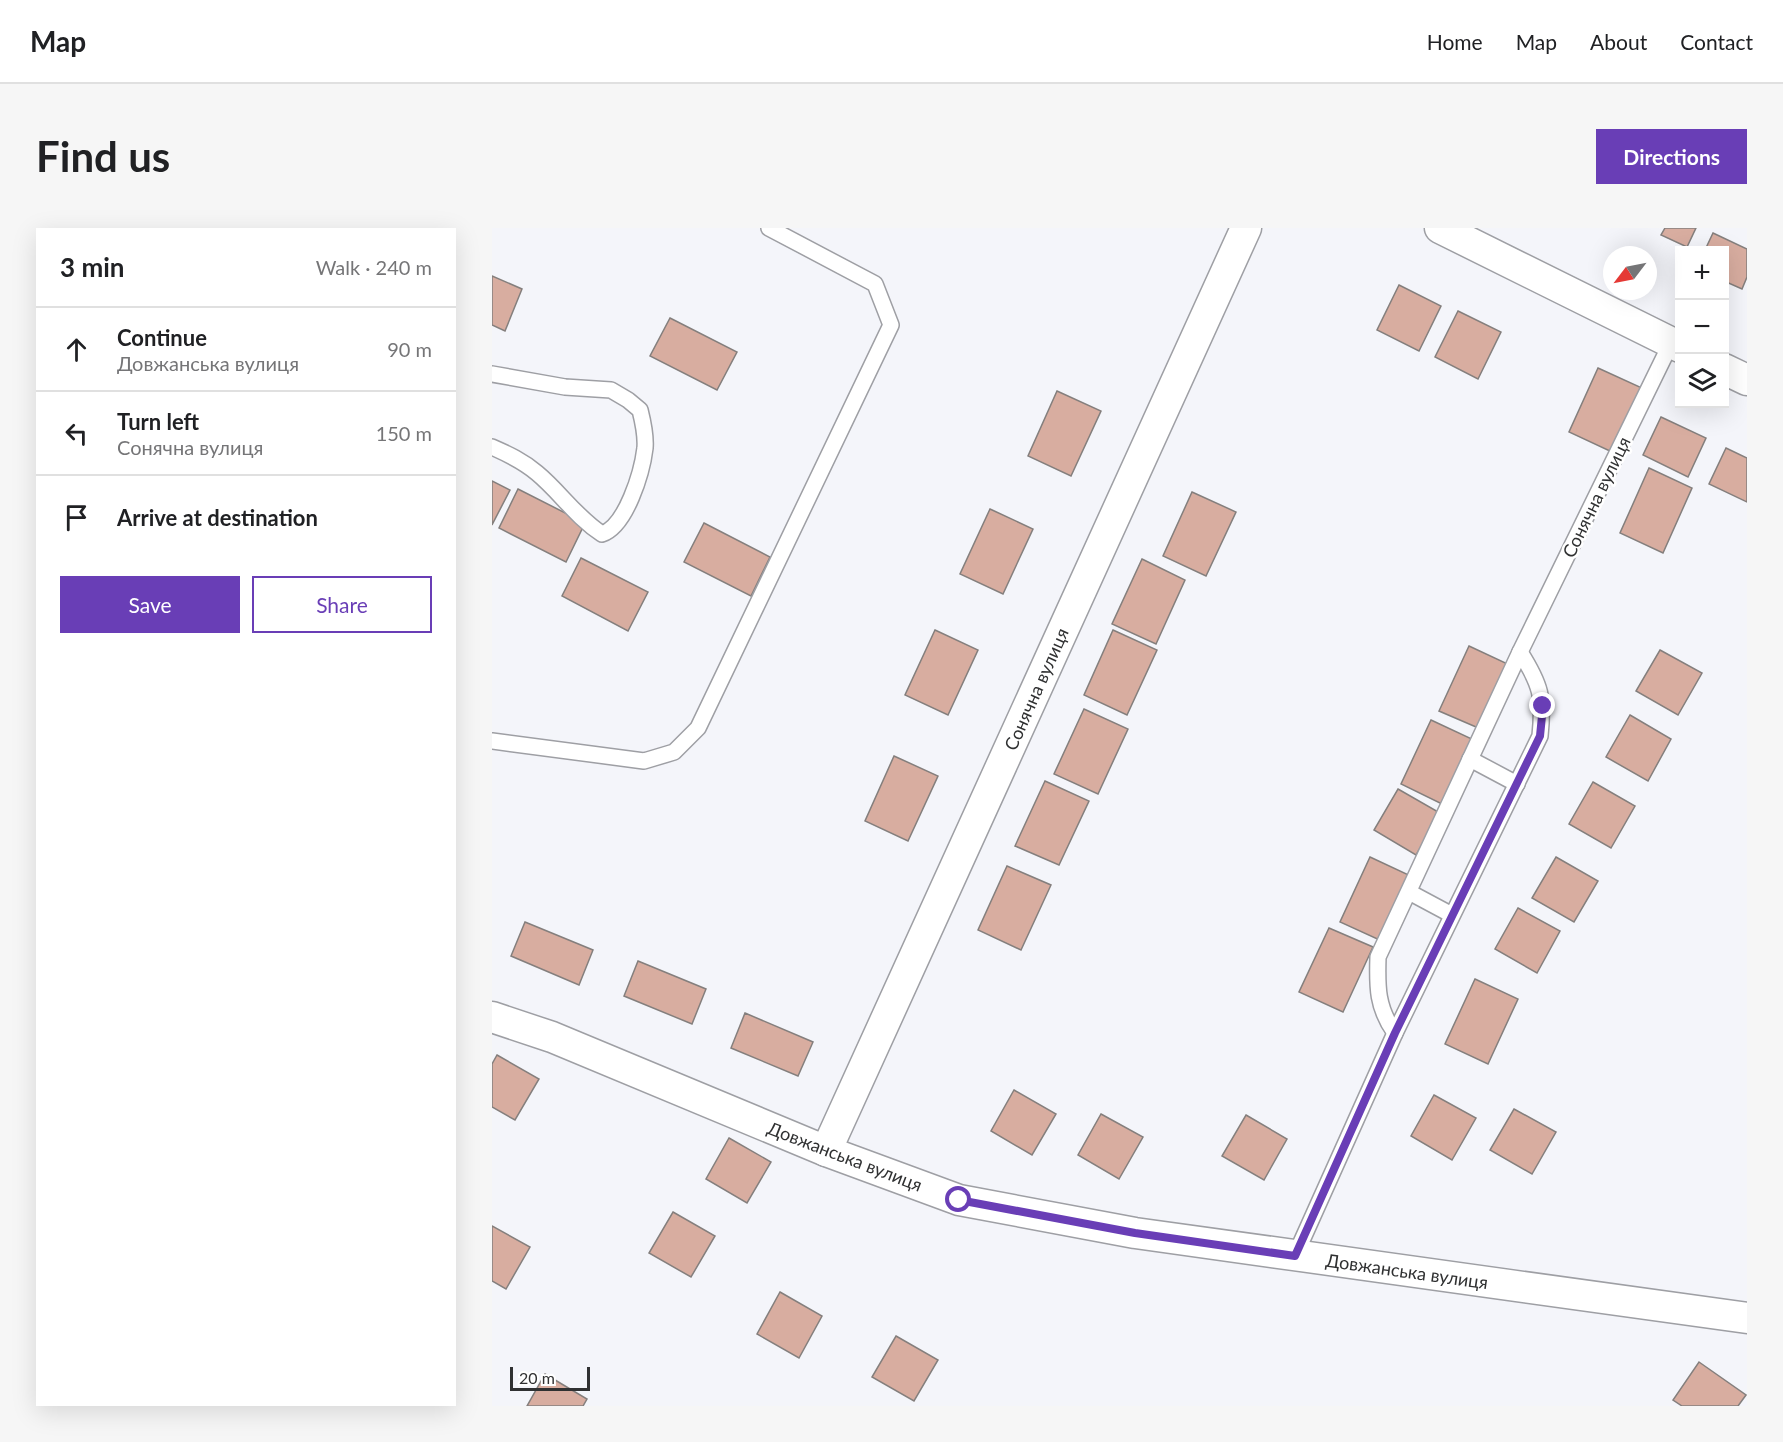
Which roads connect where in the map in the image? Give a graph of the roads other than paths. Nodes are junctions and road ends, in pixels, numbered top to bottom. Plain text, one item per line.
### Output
1 (769, 228) edge
2 (1246, 228) edge
3 (1440, 228) edge
4 (1675, 345) edge
5 (1675, 347) edge
6 (1729, 371) edge
7 (492, 374) edge
8 (1747, 380) edge
9 (492, 447) edge
10 (1520, 652) junction
11 (492, 741) edge
12 (1470, 759) junction
13 (1517, 784) junction
14 (1409, 892) junction
15 (1452, 915) junction
16 (492, 1017) edge
17 (1395, 1033) junction
18 (826, 1151) junction
19 (1295, 1256) junction
20 (1747, 1318) edge

1 - 11 lane
2 - 18 street, Сонячна вулиця
3 - 4 street, Сонячна вулиця
5 - 10 lane, Сонячна вулиця
6 - 8 street
7 - 9 lane
10 - 12 lane, Сонячна вулиця
10 - 13 lane
12 - 13 lane
12 - 14 lane, Сонячна вулиця
13 - 15 lane
14 - 15 lane
14 - 17 lane, Сонячна вулиця
15 - 17 lane
16 - 18 street, Довжанська вулиця
17 - 19 lane
18 - 19 street, Довжанська вулиця
19 - 20 street, Довжанська вулиця

